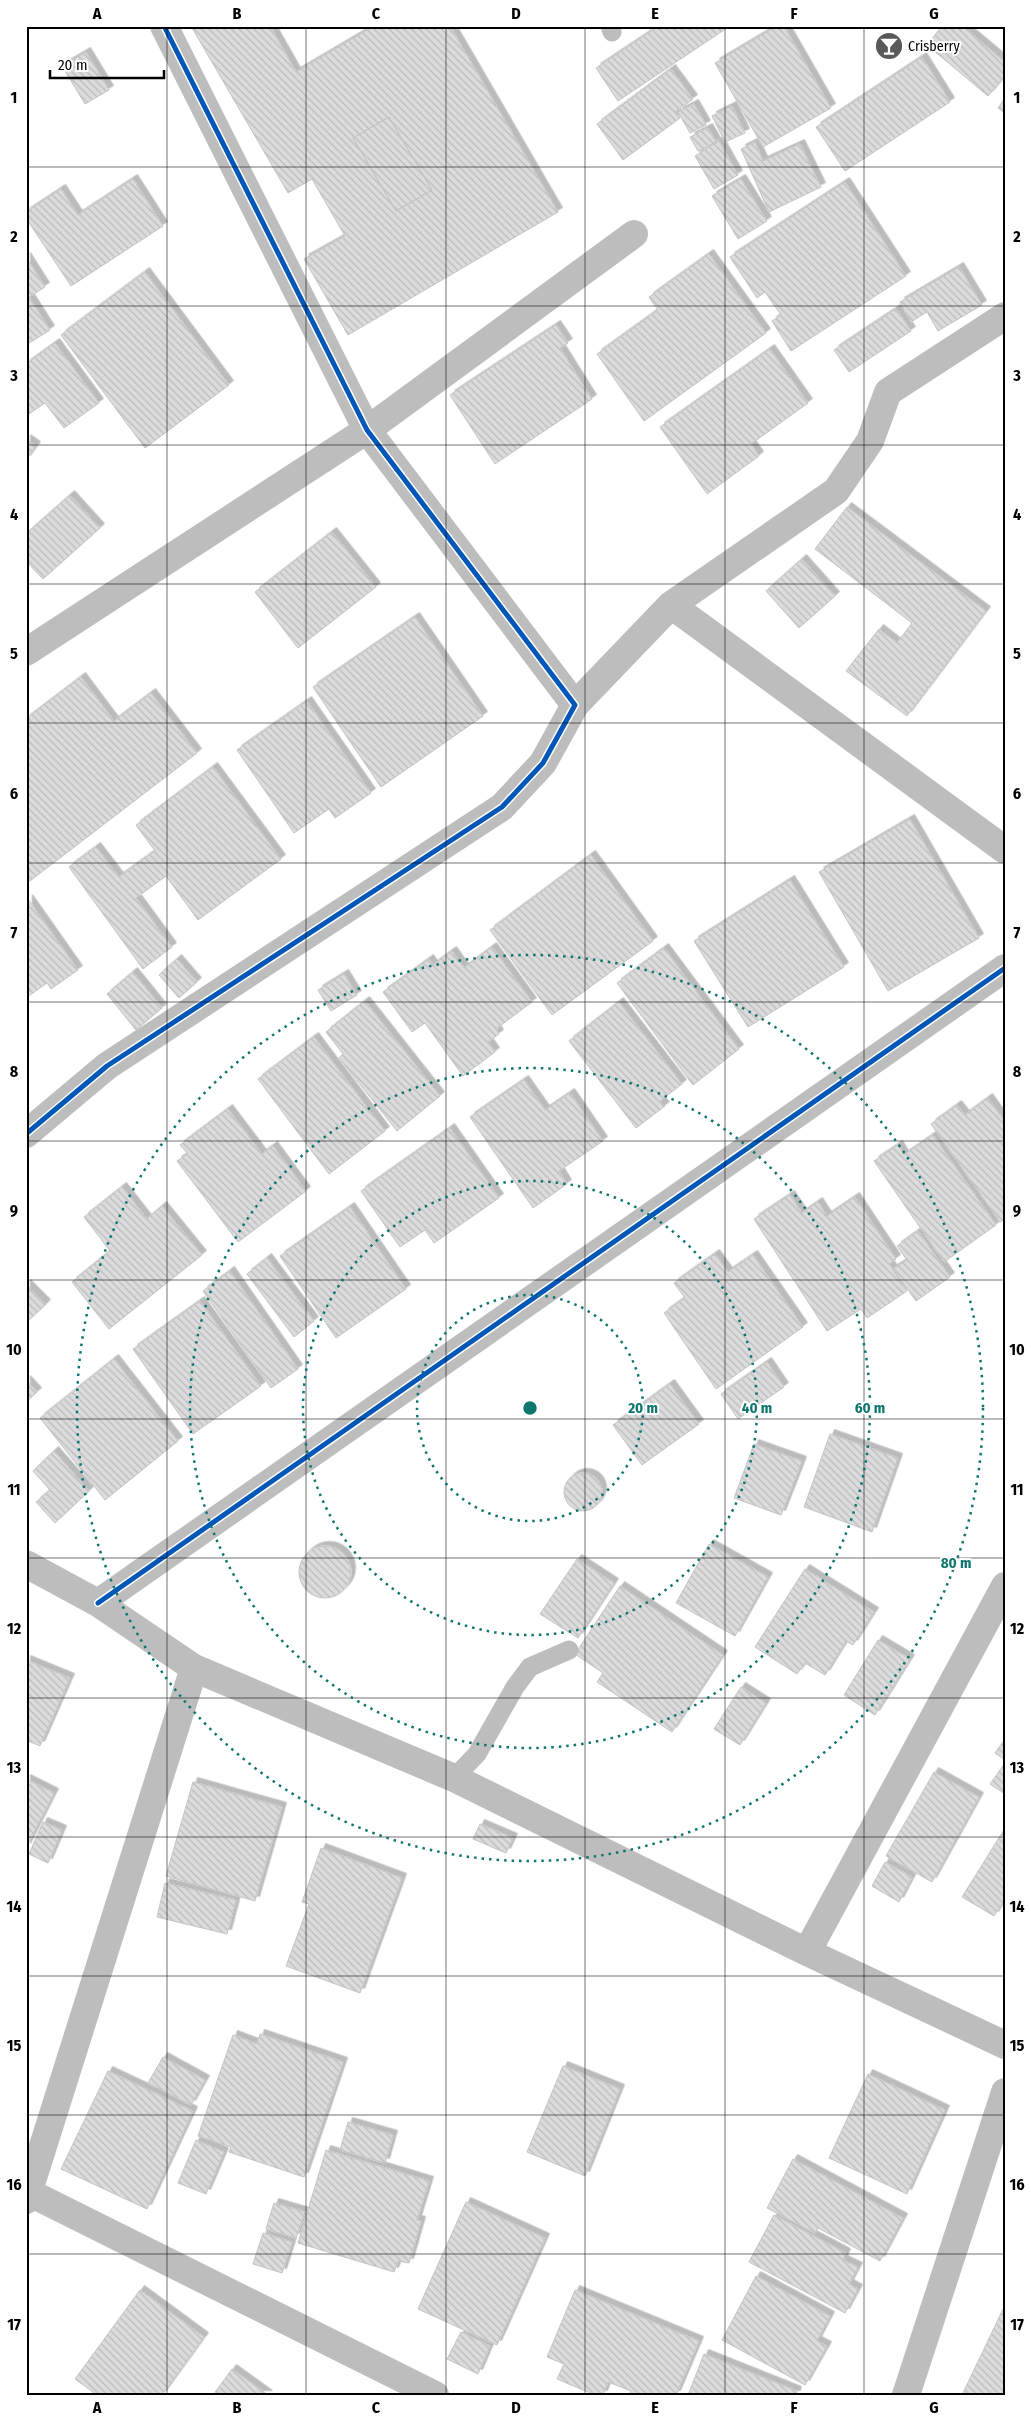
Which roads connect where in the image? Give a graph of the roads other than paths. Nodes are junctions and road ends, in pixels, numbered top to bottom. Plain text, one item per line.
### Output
1 (164, 26) edge
2 (634, 234) dead end
3 (1005, 316) edge
4 (367, 430) junction
5 (671, 605) junction
6 (26, 652) edge
7 (575, 705) junction
8 (1005, 850) edge
9 (1005, 968) edge
10 (26, 1134) edge
11 (26, 1564) edge
12 (1005, 1586) edge
13 (98, 1603) junction
14 (569, 1650) dead end
15 (194, 1668) junction
16 (454, 1778) junction
17 (807, 1952) junction
18 (1005, 2044) edge
19 (1005, 2092) edge
20 (27, 2196) edge
21 (435, 2395) edge
22 (906, 2395) edge

1 - 4 street
2 - 4 street
3 - 5 street
4 - 6 street
4 - 7 street
5 - 7 street
5 - 8 street
7 - 10 street
9 - 13 street
11 - 13 street
12 - 17 street
13 - 15 street
14 - 16 lane
15 - 16 street
15 - 20 street
16 - 17 street
17 - 18 street
19 - 22 street
20 - 21 street

